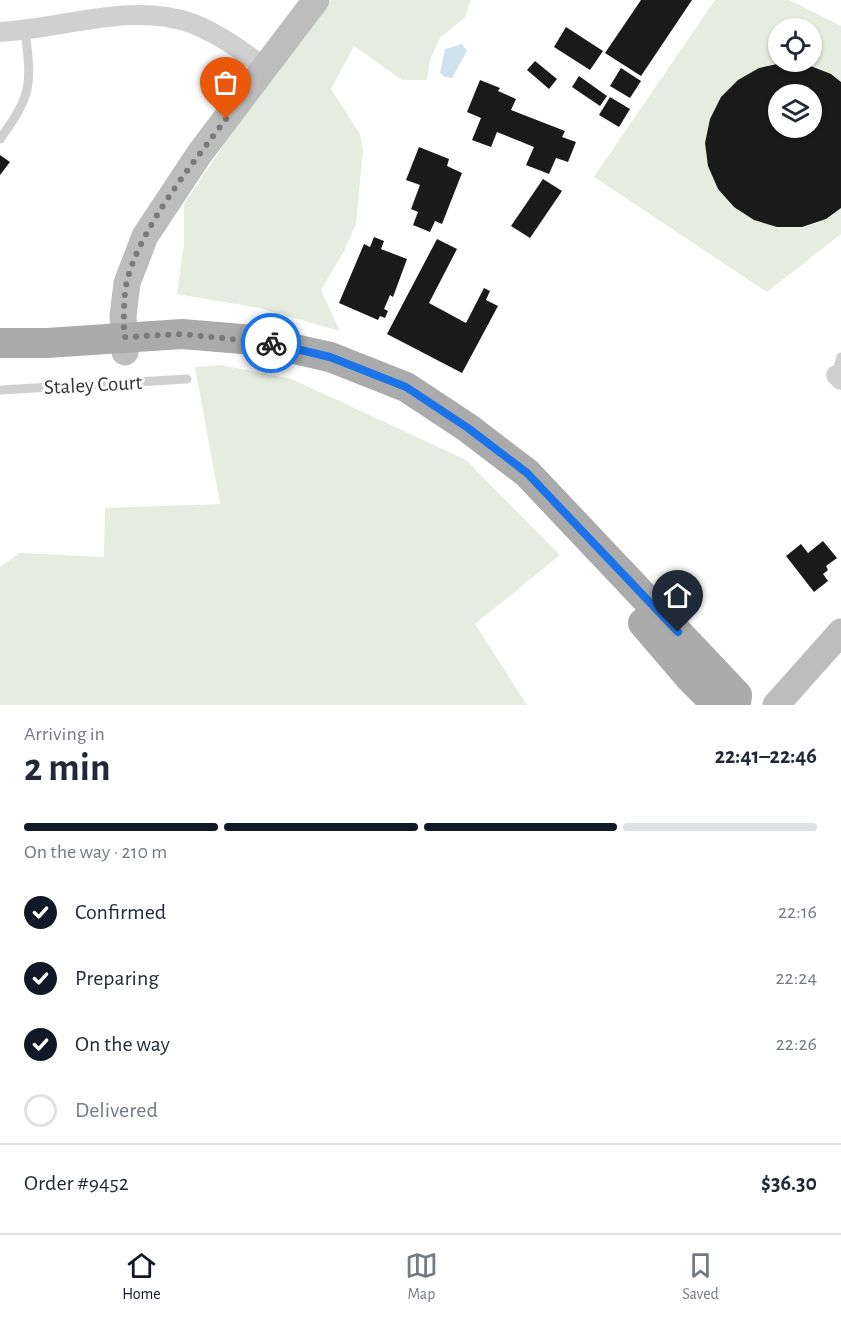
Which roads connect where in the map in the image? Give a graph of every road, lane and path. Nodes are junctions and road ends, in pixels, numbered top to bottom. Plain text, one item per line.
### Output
1 (316, 0) edge
2 (25, 31) junction
3 (0, 32) edge
4 (265, 68) junction
5 (0, 139) edge
6 (0, 343) edge
7 (124, 345) junction
8 (0, 358) edge
9 (187, 379) dead end
10 (0, 390) edge
11 (841, 632) edge
12 (717, 705) edge
13 (736, 705) edge
14 (776, 705) edge

1 - 4 street
2 - 3 street
2 - 4 street
2 - 5 lane
4 - 7 street
6 - 7 main road
7 - 8 main road
7 - 12 main road
7 - 13 main road
9 - 10 lane, Staley Court
11 - 14 street

